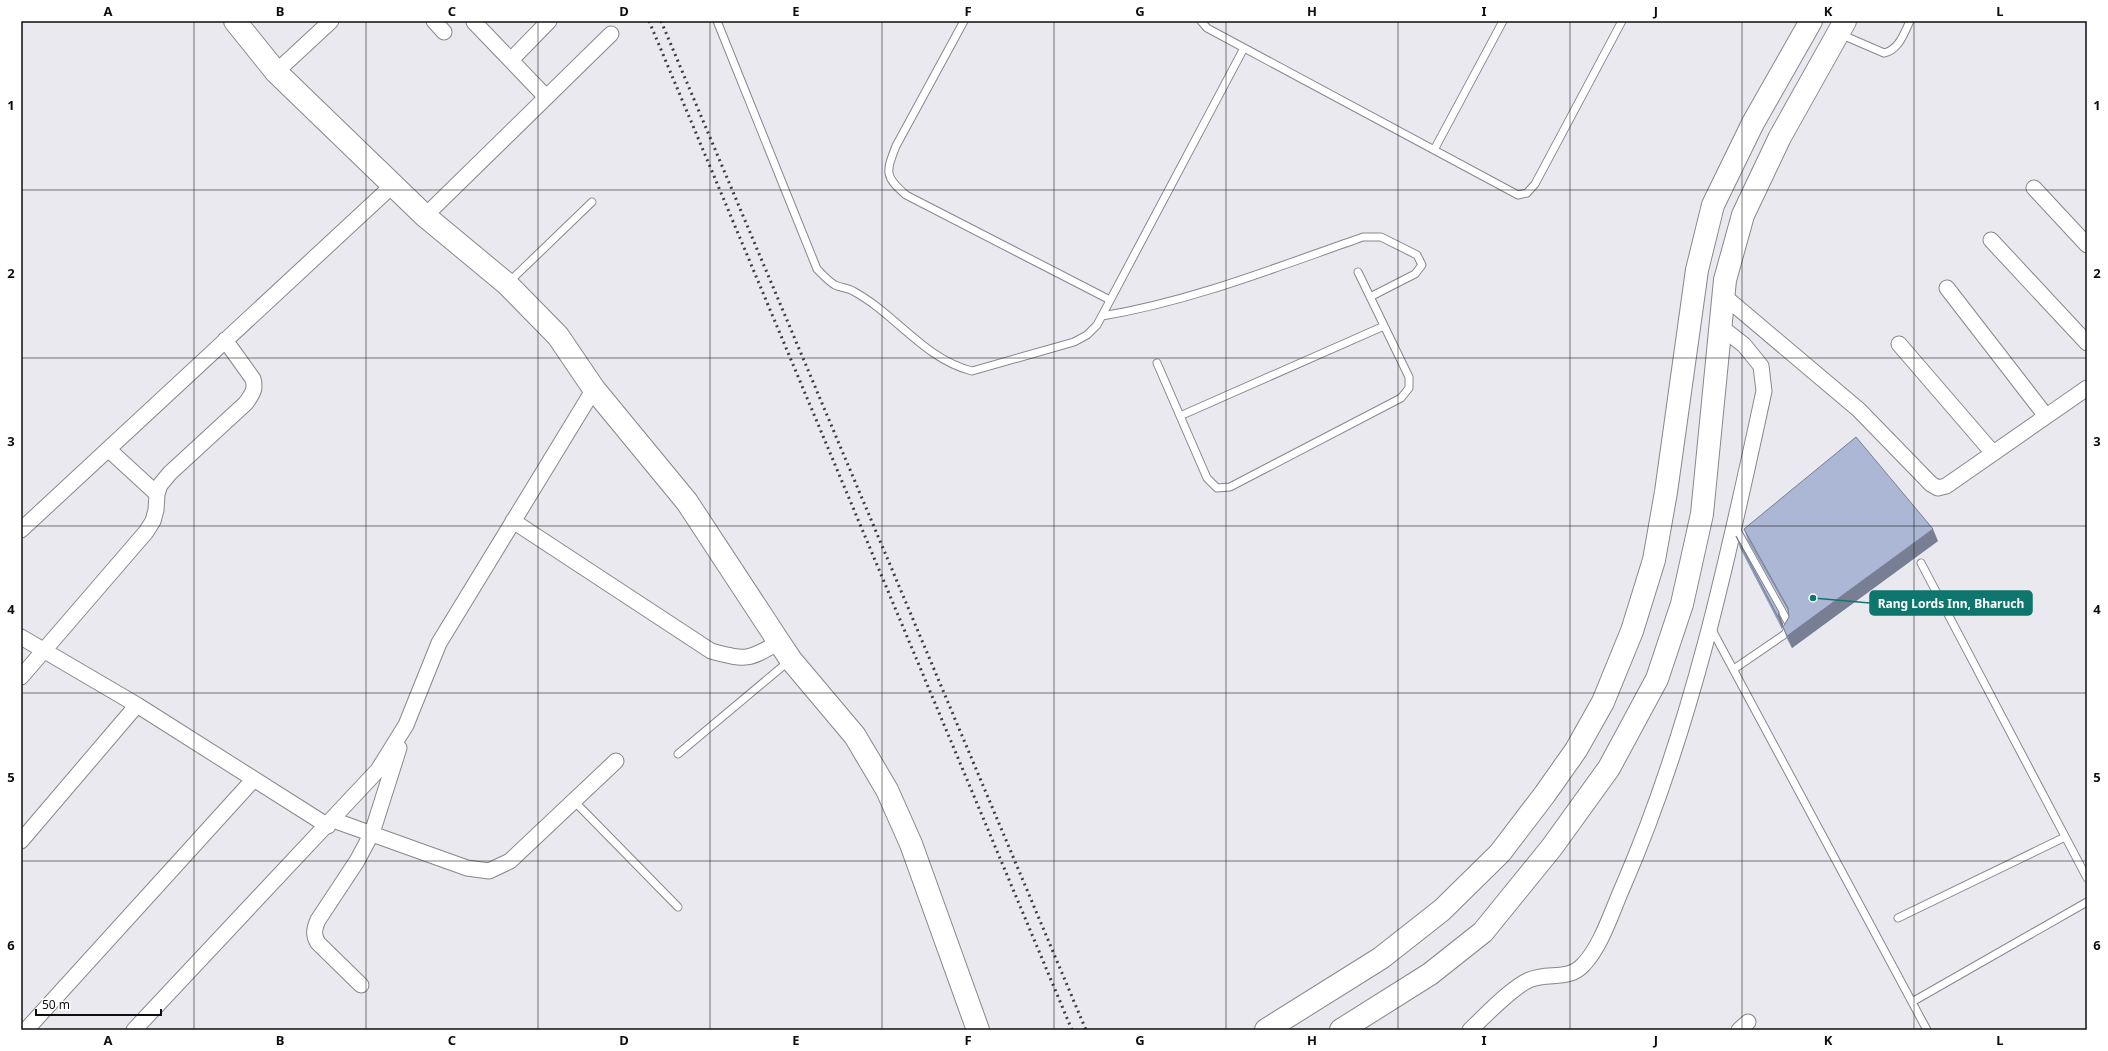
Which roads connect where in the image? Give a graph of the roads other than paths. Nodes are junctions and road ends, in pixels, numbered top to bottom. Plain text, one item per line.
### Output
1 (235, 21) edge
2 (331, 21) edge
3 (549, 21) edge
4 (716, 21) edge
5 (964, 21) edge
6 (1201, 21) edge
7 (1503, 21) edge
8 (1622, 21) edge
9 (1811, 21) edge
10 (1910, 21) edge
11 (474, 22) edge
12 (1841, 27) edge
13 (611, 34) dead end
14 (1244, 48) junction
15 (511, 60) junction
16 (276, 72) junction
17 (546, 97) junction
18 (1434, 150) junction
19 (393, 185) junction
20 (2034, 188) dead end
21 (592, 202) dead end
22 (425, 216) junction
23 (1991, 240) dead end
24 (2087, 245) edge
25 (1358, 272) dead end
26 (507, 284) junction
27 (1947, 288) dead end
28 (1724, 296) junction
29 (1370, 297) junction
30 (1110, 300) junction
31 (1102, 316) junction
32 (1384, 326) junction
33 (1721, 327) junction
34 (225, 340) junction
35 (2087, 343) edge
36 (1899, 344) dead end
37 (1157, 363) dead end
38 (2087, 388) edge
39 (594, 389) junction
40 (1180, 416) junction
41 (2046, 416) junction
42 (108, 449) junction
43 (1993, 453) junction
44 (157, 494) junction
45 (513, 521) junction
46 (1735, 527) junction
47 (21, 530) edge
48 (1921, 563) dead end
49 (1710, 626) junction
50 (21, 637) edge
51 (44, 651) junction
52 (785, 651) junction
53 (1734, 669) junction
54 (21, 678) edge
55 (137, 705) junction
56 (406, 725) junction
57 (678, 754) dead end
58 (616, 761) dead end
59 (254, 779) junction
60 (574, 801) junction
61 (330, 823) junction
62 (372, 834) junction
63 (2065, 837) junction
64 (21, 841) edge
65 (2087, 878) edge
66 (2087, 902) edge
67 (678, 907) dead end
68 (1898, 918) dead end
69 (361, 985) dead end
70 (1912, 1002) junction
71 (26, 1030) edge
72 (134, 1030) edge
73 (978, 1030) edge
74 (1266, 1030) edge
75 (1342, 1030) edge
76 (1470, 1030) edge
77 (1927, 1030) edge

1 - 16 main road
2 - 16 street
3 - 15 street
4 - 31 lane
5 - 30 lane
6 - 14 lane
7 - 18 lane
8 - 18 lane
9 - 74 main road
10 - 12 lane
11 - 15 street
12 - 28 main road
13 - 17 street
14 - 18 lane
14 - 30 lane
15 - 17 street
16 - 19 main road
17 - 22 street
19 - 22 main road
19 - 34 street
20 - 24 street
21 - 26 lane
22 - 26 main road
23 - 35 street
25 - 29 lane
26 - 39 main road
27 - 41 street
28 - 33 main road
28 - 43 street
29 - 31 lane
29 - 32 lane
30 - 31 lane
32 - 40 lane
32 - 40 lane
33 - 46 street
33 - 75 main road
34 - 42 street
34 - 44 street
36 - 43 street
37 - 40 lane
38 - 41 street
39 - 45 street
39 - 52 main road
41 - 43 street
42 - 44 street
42 - 47 street
44 - 51 street
45 - 52 street
45 - 56 street
46 - 49 street
46 - 53 lane
48 - 63 lane
49 - 53 lane
49 - 76 street
50 - 51 street
51 - 54 street
51 - 55 street
52 - 57 lane
52 - 73 main road
53 - 70 lane
55 - 59 street
55 - 64 street
56 - 61 street
56 - 62 street
58 - 60 street
59 - 61 street
59 - 71 street
60 - 62 street
60 - 67 lane
61 - 62 street
61 - 72 street
62 - 69 street
63 - 65 lane
63 - 68 lane
66 - 70 lane
70 - 77 lane

